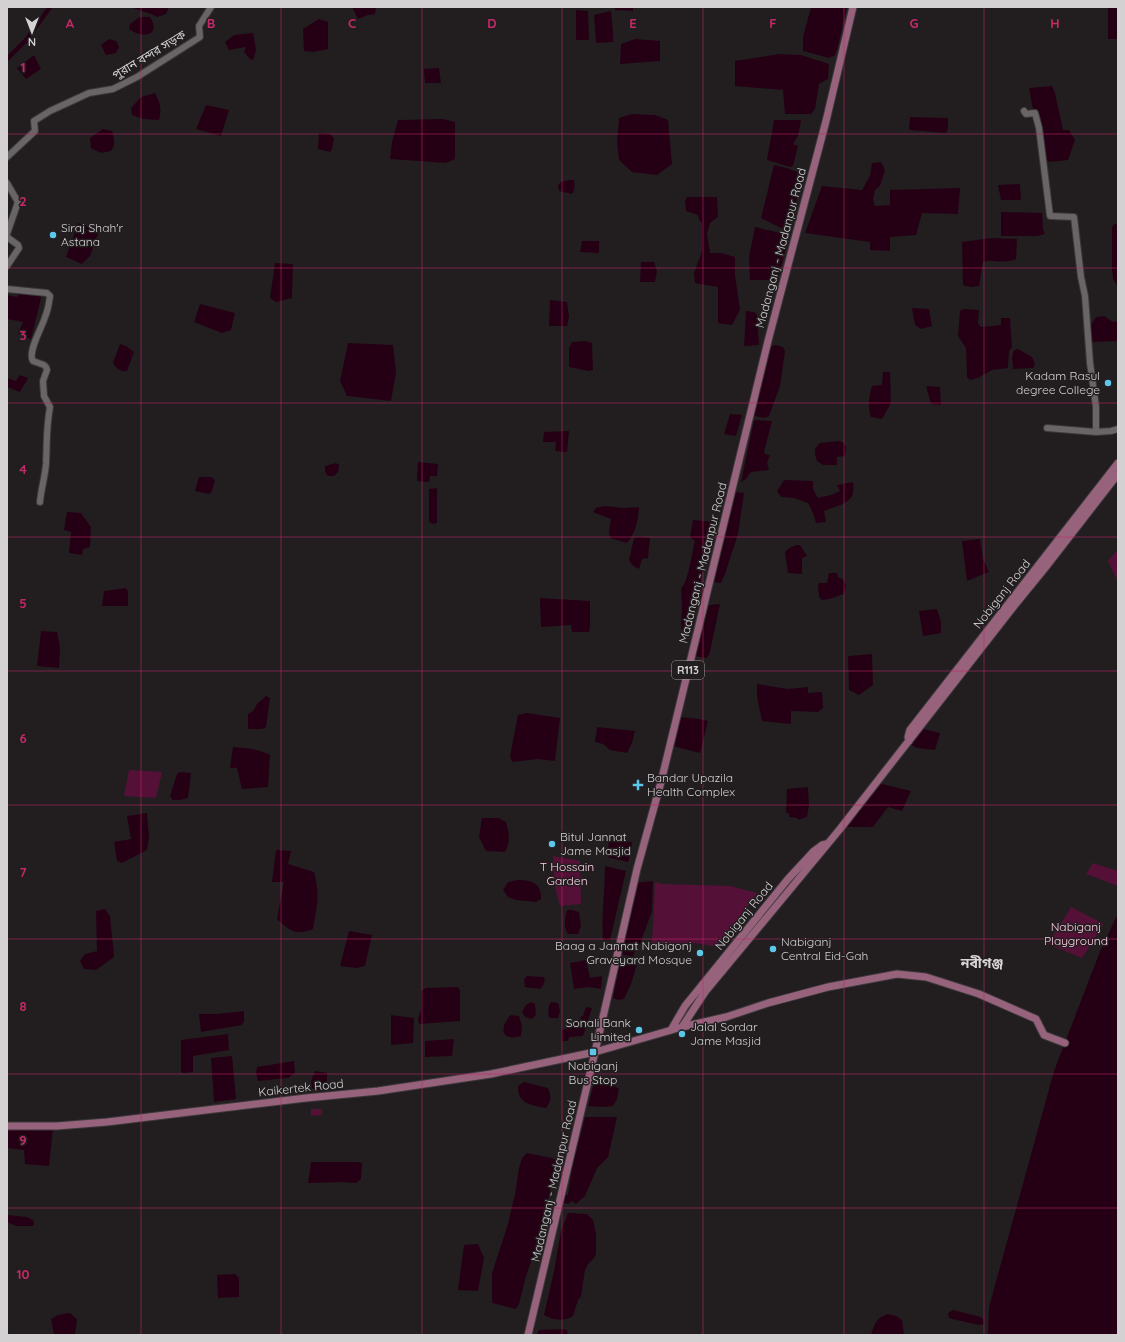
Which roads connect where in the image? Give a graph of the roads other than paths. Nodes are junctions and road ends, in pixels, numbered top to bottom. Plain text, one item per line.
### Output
1 (211, 7) edge
2 (853, 7) edge
3 (1024, 111) dead end
4 (7, 157) edge
5 (7, 183) edge
6 (7, 234) edge
7 (7, 237) edge
8 (7, 266) edge
9 (7, 289) edge
10 (1047, 428) dead end
11 (1118, 429) edge
12 (1096, 432) junction
13 (1118, 463) edge
14 (1118, 474) edge
15 (40, 502) dead end
16 (909, 741) junction
17 (828, 844) junction
18 (682, 1027) junction
19 (671, 1030) junction
20 (1065, 1043) dead end
21 (596, 1052) junction
22 (7, 1126) edge
23 (528, 1335) edge

1 - 4 street, পুরান বন্দর সড়ক
2 - 21 main road, Madanganj - Madanpur Road / R113
3 - 12 street
5 - 6 street
7 - 8 street
9 - 15 street
10 - 12 street
11 - 12 street
13 - 16 main road, Nobiganj Road
14 - 16 main road, Nobiganj Road
16 - 17 main road, Nobiganj Road
17 - 18 main road, Nobiganj Road
17 - 19 main road, Nobiganj Road
18 - 19 main road, Kaikertek Road
18 - 20 main road, Kaikertek Road
19 - 21 main road, Kaikertek Road
21 - 22 main road, Kaikertek Road
21 - 23 main road, Madanganj - Madanpur Road / R113

